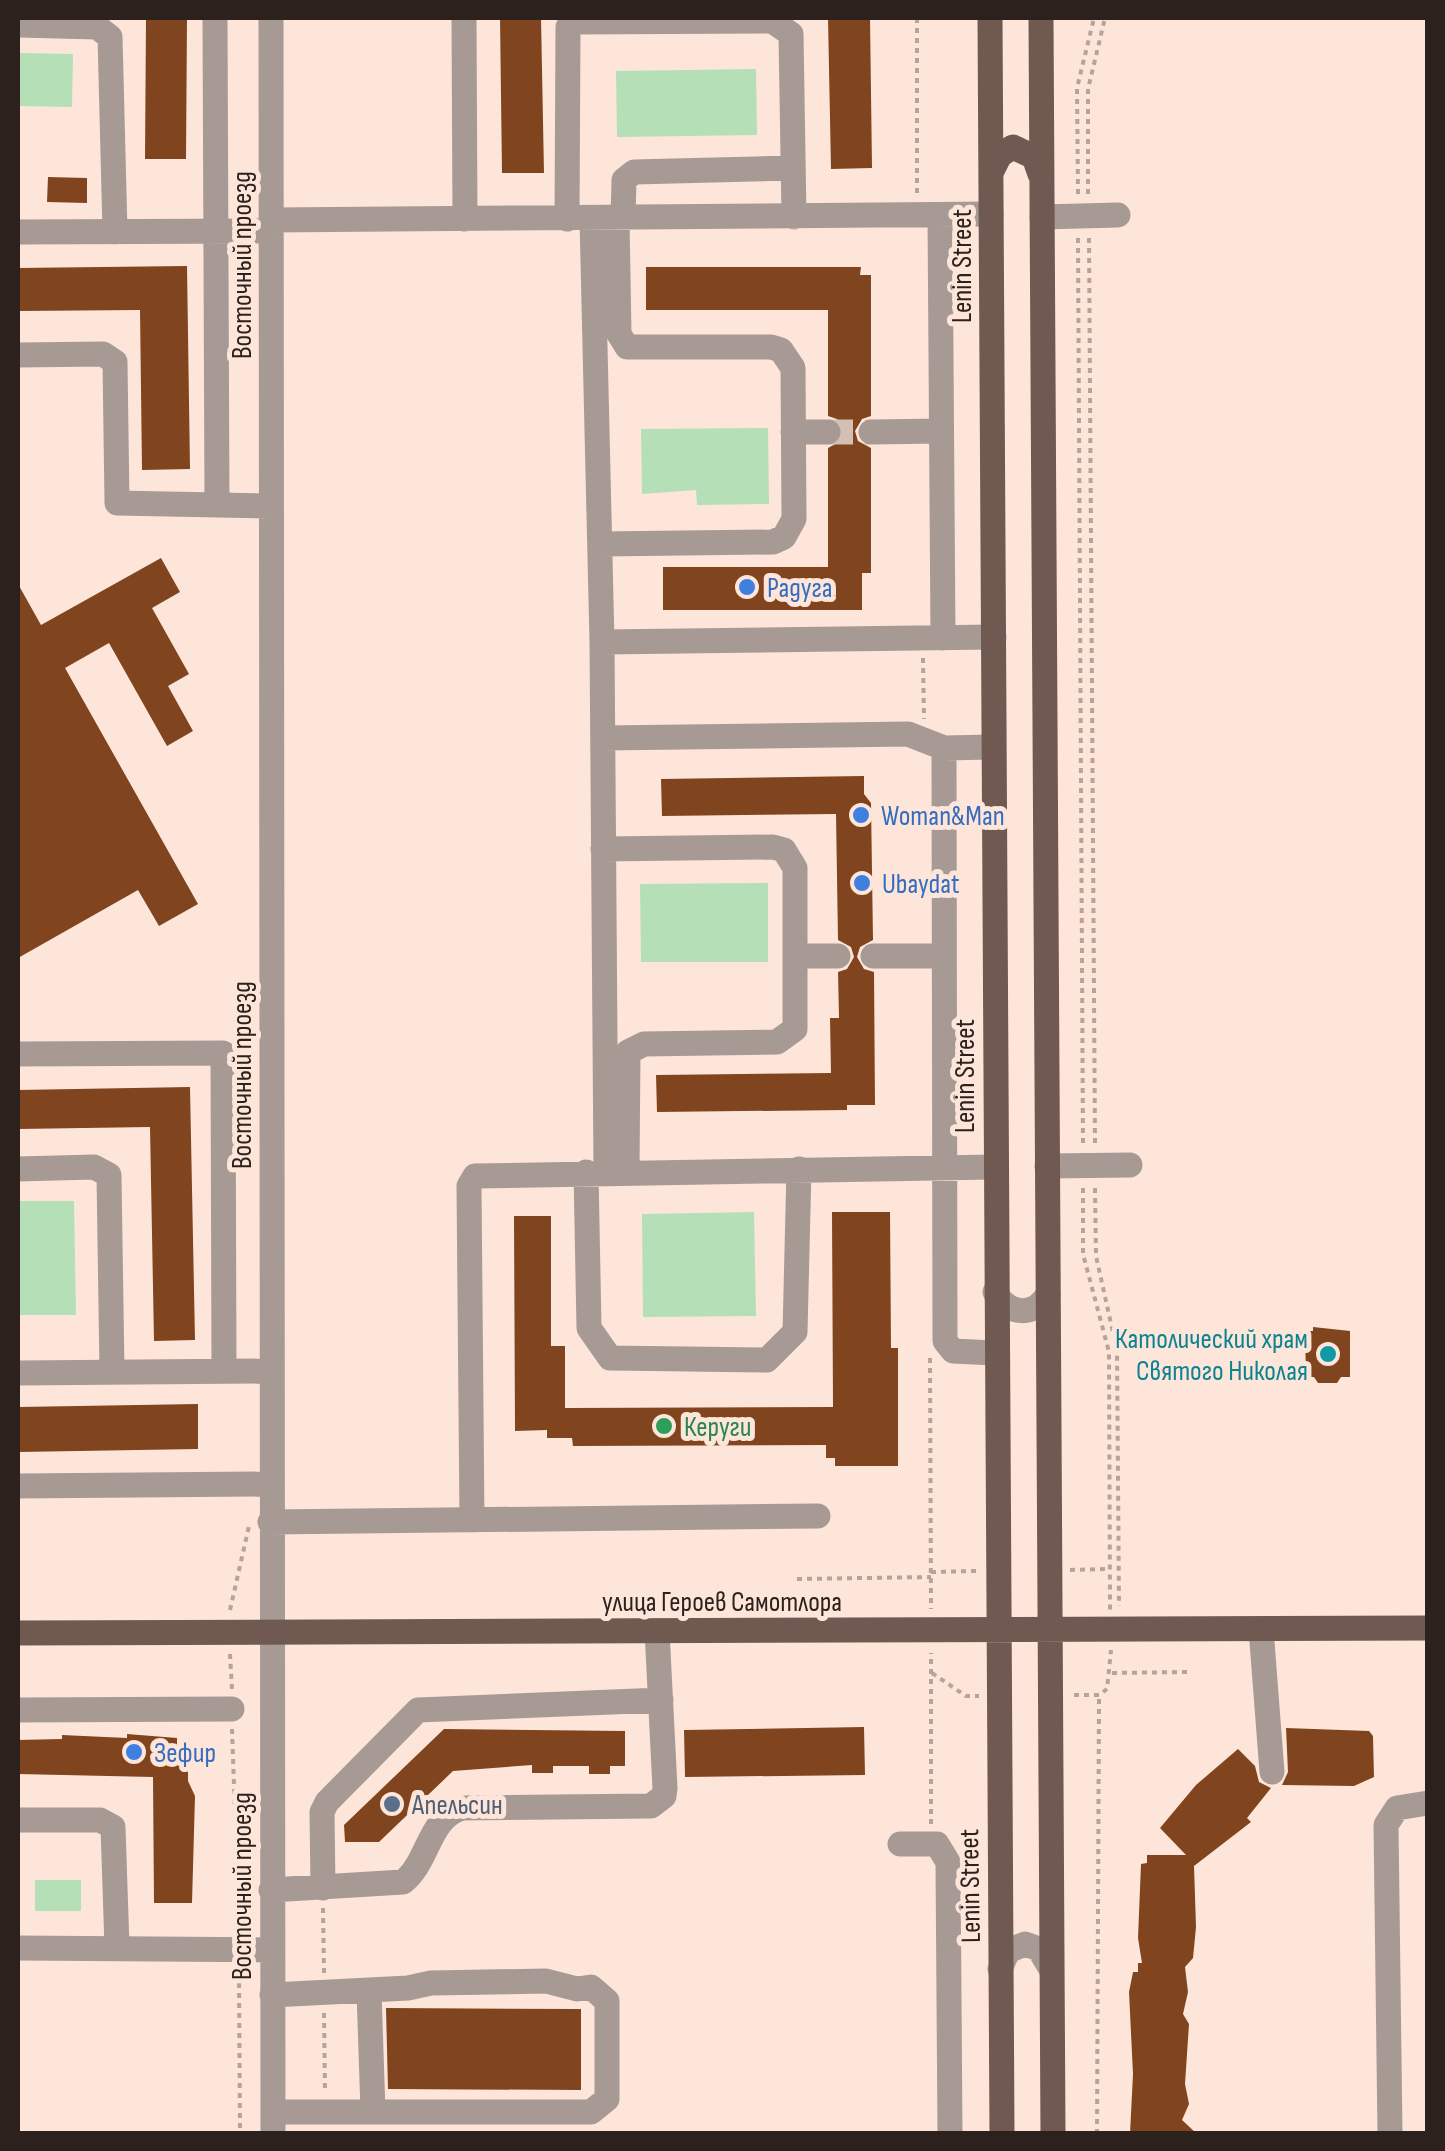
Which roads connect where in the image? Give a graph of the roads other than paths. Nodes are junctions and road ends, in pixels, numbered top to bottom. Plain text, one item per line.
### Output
1 (215, 18) edge
2 (271, 18) edge
3 (464, 18) edge
4 (990, 18) edge
5 (1041, 18) edge
6 (712, 19) edge
7 (18, 26) edge
8 (793, 168) junction
9 (990, 172) junction
10 (1042, 178) junction
11 (991, 214) junction
12 (940, 215) junction
13 (1118, 215) dead end
14 (794, 216) junction
15 (1042, 218) junction
16 (600, 219) junction
17 (465, 220) junction
18 (271, 225) junction
19 (216, 231) junction
20 (18, 232) edge
21 (115, 232) junction
22 (18, 355) edge
23 (940, 431) junction
24 (793, 432) junction
25 (828, 432) tunnel mouth
26 (871, 432) tunnel mouth
27 (217, 504) junction
28 (271, 506) junction
29 (600, 544) junction
30 (994, 637) junction
31 (943, 638) junction
32 (602, 642) junction
33 (602, 738) junction
34 (993, 747) junction
35 (944, 748) junction
36 (603, 848) junction
37 (797, 956) junction
38 (838, 956) dead end
39 (873, 956) dead end
40 (944, 956) junction
41 (18, 1054) edge
42 (1130, 1165) dead end
43 (1048, 1166) junction
44 (994, 1167) junction
45 (944, 1168) junction
46 (18, 1170) edge
47 (799, 1170) junction
48 (606, 1172) junction
49 (995, 1292) junction
50 (1048, 1294) junction
51 (995, 1353) junction
52 (224, 1370) junction
53 (270, 1371) junction
54 (112, 1372) junction
55 (18, 1373) edge
56 (260, 1484) junction
57 (18, 1486) edge
58 (818, 1516) dead end
59 (472, 1520) junction
60 (270, 1522) junction
61 (1428, 1628) edge
62 (1261, 1629) junction
63 (997, 1631) junction
64 (1049, 1631) junction
65 (658, 1632) junction
66 (18, 1633) edge
67 (270, 1633) junction
68 (661, 1700) junction
69 (232, 1709) road end
70 (18, 1710) edge
71 (1272, 1772) dead end
72 (1428, 1803) edge
73 (18, 1820) edge
74 (900, 1844) dead end
75 (323, 1888) junction
76 (271, 1890) junction
77 (117, 1947) junction
78 (18, 1948) edge
79 (272, 1950) junction
80 (1000, 1969) junction
81 (1051, 1969) junction
82 (369, 1991) junction
83 (272, 1995) junction
84 (372, 2112) junction
85 (273, 2123) edge
86 (950, 2134) edge
87 (1002, 2134) edge
88 (1052, 2134) edge
89 (1390, 2134) edge

1 - 19 street
2 - 18 street, Восточный проезд
3 - 17 street
4 - 9 main road, Lenin Street
5 - 10 main road
6 - 8 street
6 - 16 street
7 - 21 street
8 - 14 street
8 - 16 street
9 - 10 main road
9 - 11 main road, Lenin Street
10 - 15 main road
11 - 12 street
11 - 30 main road, Lenin Street
12 - 14 street
12 - 23 street
13 - 15 street
14 - 16 street
15 - 43 main road
16 - 17 street
16 - 24 street
16 - 29 street
17 - 18 street
18 - 19 street
18 - 28 street, Восточный проезд
19 - 21 street
19 - 27 street
20 - 21 street
22 - 27 street
23 - 26 street
23 - 31 street
24 - 25 street
24 - 29 street
27 - 28 street
28 - 53 street, Восточный проезд
29 - 32 street
30 - 31 street
30 - 34 main road, Lenin Street
31 - 32 street
32 - 33 street
33 - 35 street
33 - 36 street
34 - 35 street
34 - 44 main road, Lenin Street
35 - 40 street
36 - 37 street
36 - 48 street
37 - 38 street
37 - 48 street
39 - 40 street
40 - 45 street
41 - 52 street
42 - 43 street
43 - 50 main road
44 - 45 street
44 - 49 main road, Lenin Street
45 - 47 street
45 - 51 street
46 - 54 street
47 - 48 street
47 - 48 street
48 - 59 street
49 - 50 street
49 - 51 main road, Lenin Street
50 - 64 main road
51 - 63 main road, Lenin Street
52 - 53 street
52 - 54 street
53 - 56 street, Восточный проезд
54 - 55 street
56 - 57 street
56 - 60 street, Восточный проезд
58 - 59 street
59 - 60 street
60 - 67 street, Восточный проезд
61 - 62 main road, улица Героев Самотлора
62 - 64 main road, улица Героев Самотлора
62 - 71 street
63 - 64 main road, улица Героев Самотлора
63 - 65 main road, улица Героев Самотлора
63 - 80 main road, Lenin Street
64 - 81 main road
65 - 67 main road, улица Героев Самотлора
65 - 68 street
66 - 67 main road, улица Героев Самотлора
67 - 76 street, Восточный проезд
68 - 75 street
68 - 75 street
69 - 70 street
72 - 89 street
73 - 77 street
74 - 86 street
75 - 76 street
76 - 79 street, Восточный проезд
77 - 78 street
77 - 79 street
79 - 83 street, Восточный проезд
80 - 81 street
80 - 87 main road, Lenin Street
81 - 88 main road
82 - 83 street
82 - 84 street
82 - 84 street
83 - 85 street, Восточный проезд
84 - 85 street

